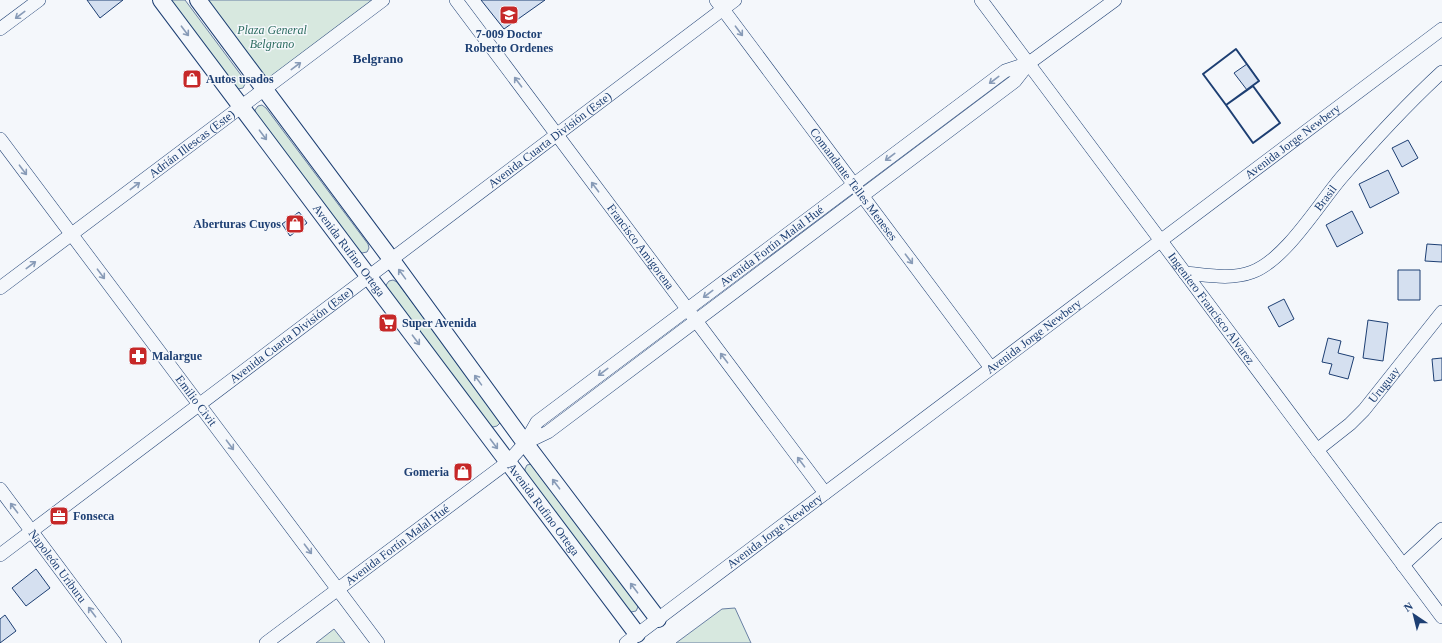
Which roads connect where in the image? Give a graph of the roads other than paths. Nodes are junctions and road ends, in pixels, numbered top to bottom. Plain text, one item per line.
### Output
1 (39, 0) edge
2 (161, 0) edge
3 (198, 0) edge
4 (383, 0) edge
5 (456, 0) edge
6 (735, 0) edge
7 (981, 0) edge
8 (1115, 0) edge
9 (719, 5) edge
10 (0, 29) edge
11 (1442, 29) edge
12 (1029, 63) junction
13 (1442, 72) edge
14 (264, 90) junction
15 (241, 107) junction
16 (557, 135) junction
17 (0, 139) edge
18 (854, 185) junction
19 (862, 196) junction
20 (72, 234) junction
21 (1161, 240) junction
22 (391, 259) junction
23 (1185, 273) junction
24 (369, 277) junction
25 (0, 288) edge
26 (687, 309) junction
27 (1442, 312) edge
28 (696, 321) junction
29 (991, 368) junction
30 (199, 404) junction
31 (524, 443) junction
32 (1317, 450) junction
33 (508, 462) junction
34 (0, 489) edge
35 (825, 493) junction
36 (1442, 529) edge
37 (32, 531) junction
38 (0, 555) edge
39 (1403, 565) junction
40 (338, 589) junction
41 (1440, 612) edge
42 (658, 619) junction
43 (632, 639) edge
44 (115, 643) edge
45 (266, 643) edge
46 (378, 643) edge

1 -> 10 street
2 -> 15 main road, Avenida Rufino Ortega
3 - 14 main road, Avenida Rufino Ortega
14 -> 4 street, Adrián Illescas (Este)
16 -> 5 street, Francisco Amigorena
6 - 9 street, Avenida Cuarta División (Este)
7 - 12 street, Ingeniero Francisco Alvarez
8 - 12 street, Avenida Fortín Malal Hué
9 - 16 street, Avenida Cuarta División (Este)
9 -> 18 street, Comandante Telles Meneses
11 - 21 street, Avenida Jorge Newbery
12 -> 18 street, Avenida Fortín Malal Hué
12 - 19 street, Avenida Fortín Malal Hué
12 - 21 street, Ingeniero Francisco Alvarez
13 - 23 street, Brasil
14 - 15 street, Adrián Illescas (Este)
14 - 22 main road, Avenida Rufino Ortega
20 -> 15 street, Adrián Illescas (Este)
15 -> 24 main road, Avenida Rufino Ortega
16 - 22 street, Avenida Cuarta División (Este)
26 -> 16 street, Francisco Amigorena
17 -> 20 street, Emilio Civit
18 - 19 street, Comandante Telles Meneses
18 -> 26 street, Avenida Fortín Malal Hué
19 - 28 street, Avenida Fortín Malal Hué
19 -> 29 street, Comandante Telles Meneses
25 -> 20 street, Adrián Illescas (Este)
20 -> 30 street, Emilio Civit
21 - 23 street, Ingeniero Francisco Alvarez
21 - 29 street, Avenida Jorge Newbery
22 - 24 street, Avenida Cuarta División (Este)
31 -> 22 main road, Avenida Rufino Ortega
23 - 32 street, Ingeniero Francisco Alvarez
24 - 30 street, Avenida Cuarta División (Este)
24 -> 33 main road, Avenida Rufino Ortega
26 - 28 street, Francisco Amigorena
26 -> 31 street, Avenida Fortín Malal Hué
27 - 32 street, Uruguay
28 - 31 street, Avenida Fortín Malal Hué
35 -> 28 street, Francisco Amigorena
29 - 35 street, Avenida Jorge Newbery
30 - 37 street, Avenida Cuarta División (Este)
30 -> 40 street, Emilio Civit
31 - 33 street, Avenida Fortín Malal Hué
42 -> 31 main road, Avenida Rufino Ortega
32 - 39 street, Ingeniero Francisco Alvarez
33 - 40 street, Avenida Fortín Malal Hué
33 - 43 main road, Avenida Rufino Ortega
37 -> 34 street, Napoleón Uriburu
35 - 42 street, Avenida Jorge Newbery
36 - 39 street
37 - 38 street, Avenida Cuarta División (Este)
44 -> 37 street, Napoleón Uriburu
39 - 41 street, Ingeniero Francisco Alvarez
40 - 45 street, Avenida Fortín Malal Hué
40 - 46 street, Emilio Civit
42 - 43 street, Avenida Jorge Newbery

